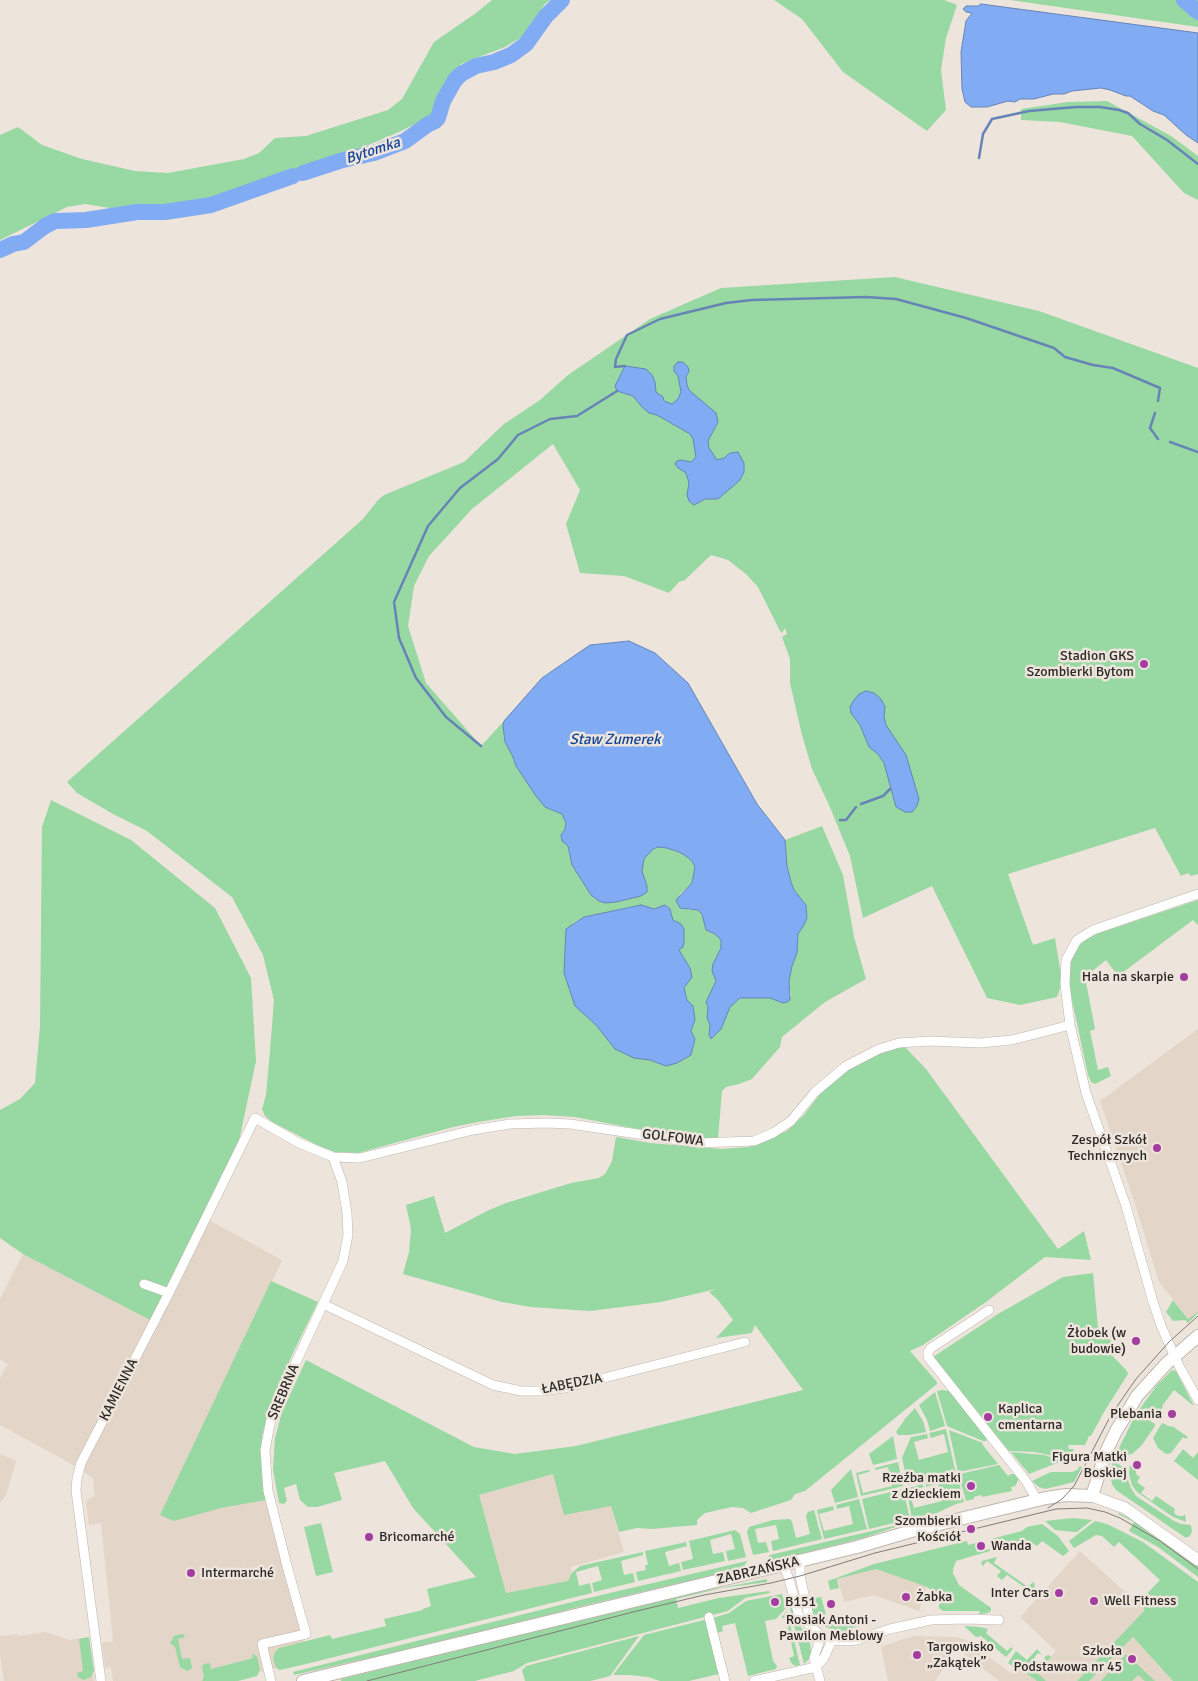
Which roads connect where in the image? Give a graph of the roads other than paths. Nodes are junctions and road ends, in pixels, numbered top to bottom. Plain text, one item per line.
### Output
1 (1198, 894) edge
2 (1070, 1025) junction
3 (254, 1118) joint
4 (334, 1157) junction
5 (144, 1284) dead end
6 (169, 1293) junction
7 (324, 1304) junction
8 (989, 1310) dead end
9 (1198, 1336) edge
10 (745, 1342) dead end
11 (1175, 1355) junction
12 (1198, 1400) edge
13 (1092, 1496) junction
14 (1037, 1500) junction
15 (1198, 1560) edge
16 (800, 1561) junction
17 (783, 1565) junction
18 (709, 1617) dead end
19 (999, 1620) dead end
20 (809, 1624) junction
21 (821, 1636) junction
22 (832, 1640) junction
23 (816, 1667) junction
24 (101, 1681) edge
25 (271, 1681) edge
26 (303, 1681) edge
27 (725, 1681) edge
28 (754, 1681) edge
29 (820, 1681) edge

1 - 2 street
2 - 4 street, GOLFOWA
2 - 11 street
3 - 4 street, GOLFOWA
3 - 6 street, KAMIENNA
4 - 7 street, SREBRNA
5 - 6 street
6 - 24 street, KAMIENNA
7 - 10 street, ŁABĘDZIA
7 - 25 street, SREBRNA
8 - 14 street
9 - 11 main road
11 - 12 street
11 - 13 main road
13 - 14 main road, ZABRZAŃSKA
13 - 15 street, ZABRZAŃSKA
14 - 16 main road, ZABRZAŃSKA
16 - 17 main road, ZABRZAŃSKA
16 - 20 street
17 - 20 street
17 - 26 main road, ZABRZAŃSKA
18 - 27 street
19 - 22 street
20 - 21 street
21 - 22 street
21 - 23 street
22 - 23 street
23 - 28 street
23 - 29 street

